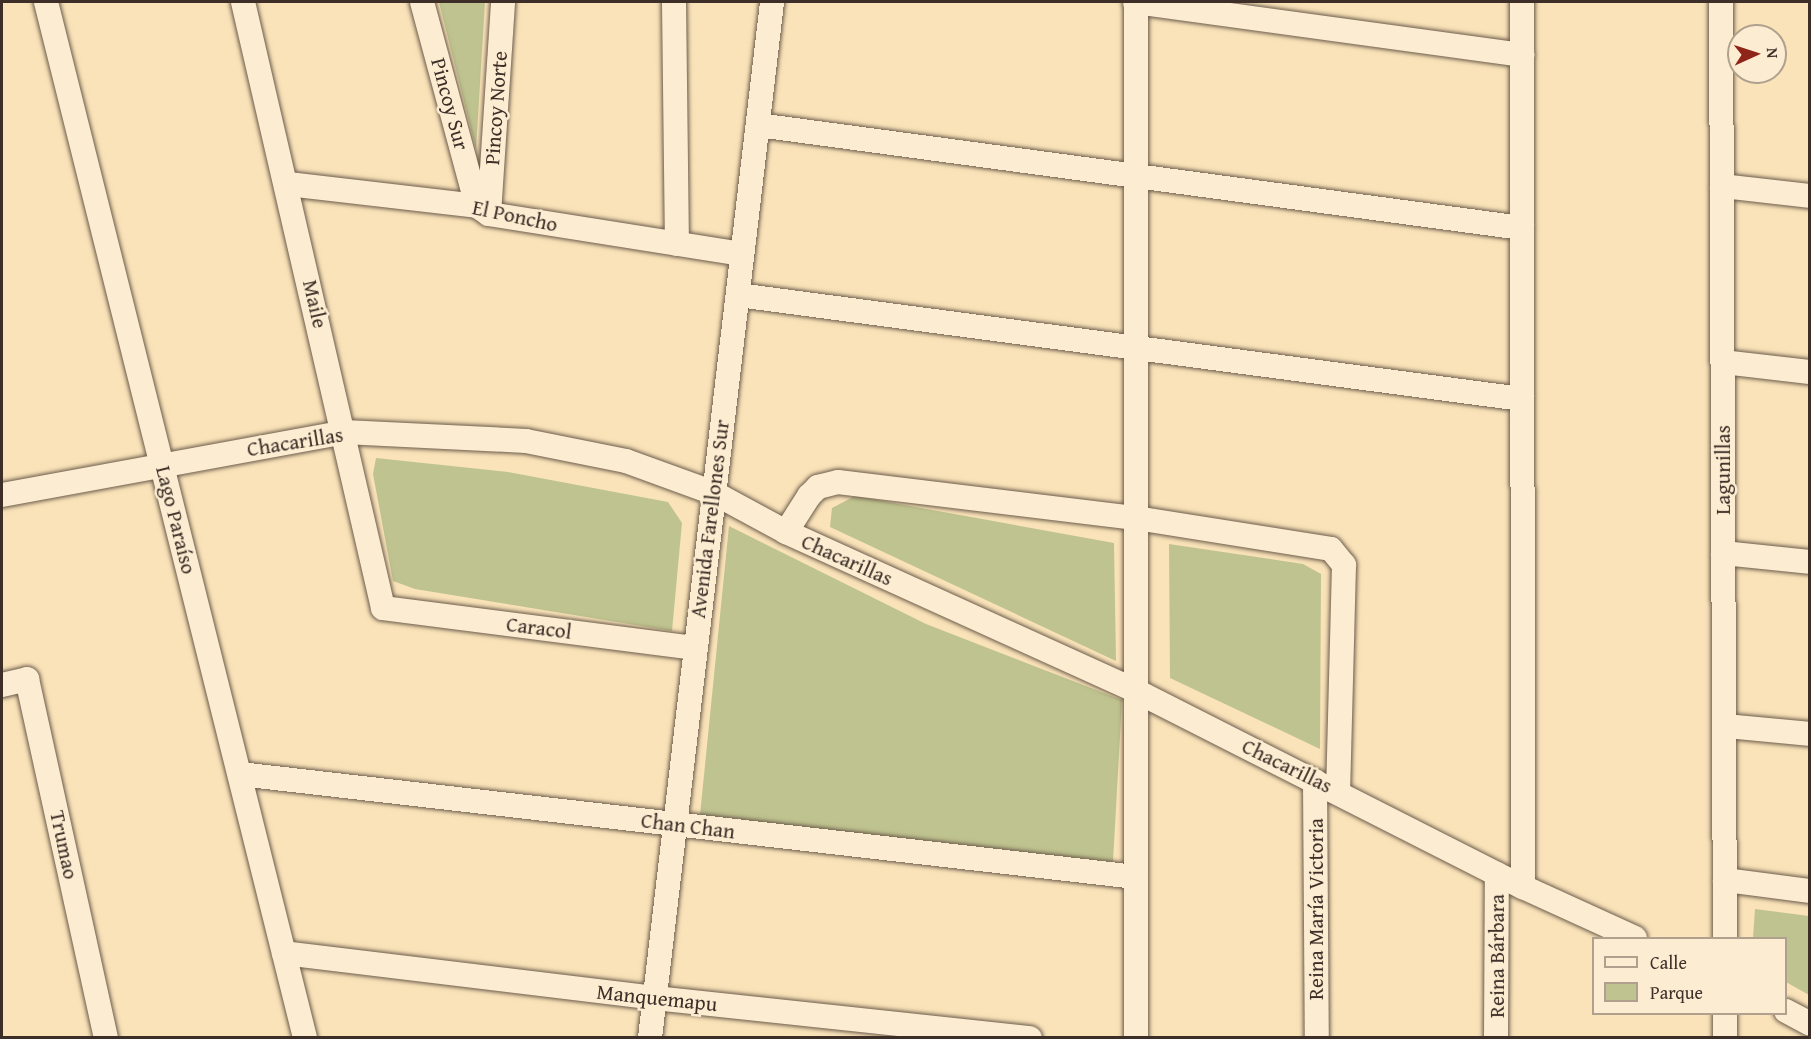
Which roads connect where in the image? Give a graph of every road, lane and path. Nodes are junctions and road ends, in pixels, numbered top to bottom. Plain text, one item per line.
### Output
1 (46, 2) edge
2 (243, 2) edge
3 (422, 2) edge
4 (503, 2) edge
5 (674, 2) edge
6 (772, 2) edge
7 (1136, 2) edge
8 (1522, 2) edge
9 (1721, 2) edge
10 (1522, 55) junction
11 (758, 125) junction
12 (1136, 177) junction
13 (288, 184) junction
14 (1722, 186) junction
15 (1809, 196) edge
16 (483, 210) junction
17 (1522, 228) junction
18 (677, 244) junction
19 (742, 254) junction
20 (738, 295) junction
21 (1136, 349) junction
22 (1723, 362) junction
23 (1809, 372) edge
24 (1522, 399) junction
25 (344, 432) junction
26 (162, 465) junction
27 (714, 493) junction
28 (2, 495) edge
29 (1136, 518) junction
30 (786, 532) junction
31 (1723, 553) junction
32 (1809, 562) edge
33 (383, 608) joint
34 (695, 648) junction
35 (2, 684) edge
36 (1136, 691) junction
37 (1726, 726) junction
38 (1809, 734) edge
39 (240, 774) junction
40 (1315, 781) junction
41 (1338, 791) junction
42 (675, 824) junction
43 (1497, 874) junction
44 (1136, 877) junction
45 (1725, 880) junction
46 (1523, 887) junction
47 (1809, 891) edge
48 (1631, 937) edge
49 (1725, 937) edge
50 (285, 953) junction
51 (655, 998) junction
52 (1787, 1012) edge
53 (1725, 1015) edge
54 (1809, 1024) edge
55 (106, 1038) edge
56 (305, 1038) edge
57 (650, 1038) edge
58 (1030, 1038) edge
59 (1136, 1038) edge
60 (1317, 1038) edge
61 (1496, 1038) edge
62 (1725, 1038) edge

1 - 26 street, Lago Paraíso
2 - 13 street, Maile
3 - 16 street, Pincoy Sur
4 - 16 street, Pincoy Norte
5 - 18 street
6 - 11 street, Avenida Farellones Sur
7 - 10 street
7 - 12 street
8 - 10 street
9 - 14 street, Lagunillas
10 - 17 street
11 - 12 street
11 - 19 street, Avenida Farellones Sur
12 - 17 street
12 - 21 street
13 - 16 street, El Poncho
13 - 25 street, Maile
14 - 15 street
14 - 22 street, Lagunillas
16 - 18 street, El Poncho
17 - 24 street
18 - 19 street, El Poncho
19 - 20 street, Avenida Farellones Sur
20 - 21 street
20 - 27 street, Avenida Farellones Sur
21 - 24 street
21 - 29 street
22 - 23 street
22 - 31 street, Lagunillas
24 - 46 street
25 - 26 street, Chacarillas
25 - 27 street, Chacarillas
25 - 33 street, Maile
26 - 28 street, Chacarillas
26 - 39 street, Lago Paraíso
27 - 30 street, Chacarillas
27 - 34 street, Avenida Farellones Sur
29 - 30 street
29 - 36 street
29 - 41 street
30 - 36 street, Chacarillas
31 - 32 street
31 - 37 street, Lagunillas
33 - 34 street, Caracol
34 - 42 street, Avenida Farellones Sur
35 - 55 street, Trumao
36 - 40 street, Chacarillas
36 - 44 street
37 - 38 street
37 - 45 street, Lagunillas
39 - 42 street, Chan Chan
39 - 50 street, Lago Paraíso
40 - 41 street, Chacarillas
40 - 60 street, Reina María Victoria
41 - 43 street, Chacarillas
42 - 44 street, Chan Chan
42 - 51 street, Avenida Farellones Sur
43 - 46 street, Chacarillas
43 - 61 street, Reina Bárbara
44 - 59 street
45 - 47 street
45 - 49 street, Lagunillas
46 - 48 street, Chacarillas
50 - 51 street, Manquemapu
50 - 56 street, Lago Paraíso
51 - 57 street, Avenida Farellones Sur
51 - 58 street, Manquemapu
52 - 54 street
53 - 62 street

